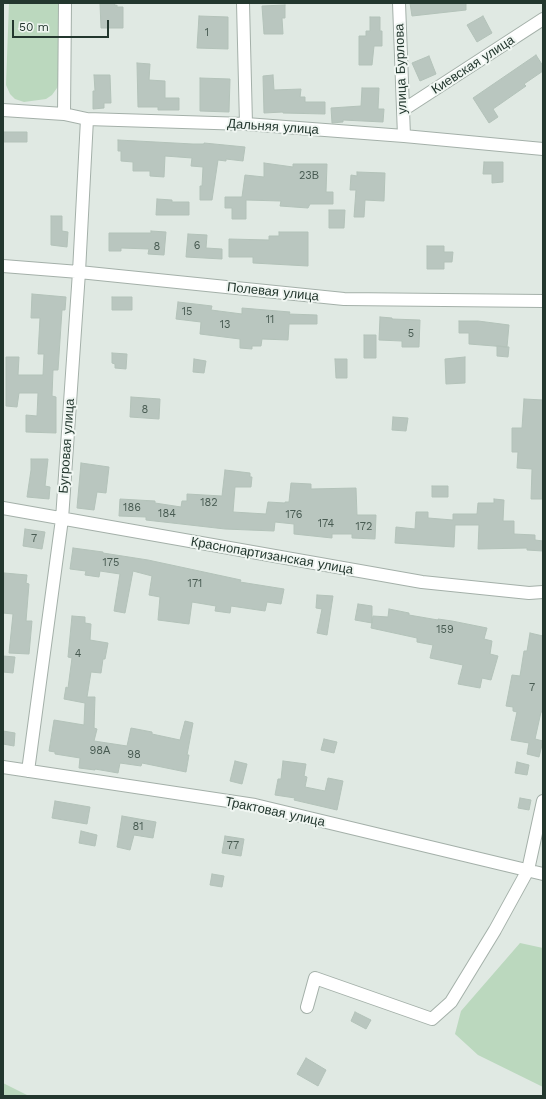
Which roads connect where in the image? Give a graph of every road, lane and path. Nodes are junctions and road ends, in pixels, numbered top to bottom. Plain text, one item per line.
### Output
1 (65, 3) edge
2 (243, 3) edge
3 (399, 3) edge
4 (543, 19) edge
5 (3, 110) edge
6 (403, 110) junction
7 (64, 114) junction
8 (87, 119) junction
9 (246, 124) junction
10 (404, 136) junction
11 (543, 149) edge
12 (3, 266) edge
13 (79, 272) junction
14 (543, 301) edge
15 (3, 508) edge
16 (62, 519) junction
17 (543, 592) edge
18 (3, 768) edge
19 (28, 771) junction
20 (543, 805) edge
21 (528, 870) junction
22 (543, 874) edge
23 (307, 1007) dead end

1 - 7 street
2 - 9 street
3 - 6 street, улица Бурлова
4 - 6 street, Киевская улица
5 - 7 street, Дальняя улица
6 - 10 street, улица Бурлова
7 - 8 street, Дальняя улица
8 - 9 street, Дальняя улица
8 - 13 street, Бугровая улица
9 - 10 street, Дальняя улица
10 - 11 street, Дальняя улица
12 - 13 street, Полевая улица
13 - 14 street, Полевая улица
13 - 16 street, Бугровая улица
15 - 16 street, Краснопартизанская улица
16 - 17 street, Краснопартизанская улица
16 - 19 street, Бугровая улица
18 - 19 street, Трактовая улица
19 - 21 street, Трактовая улица
20 - 21 street
21 - 22 street, Трактовая улица
21 - 23 street

